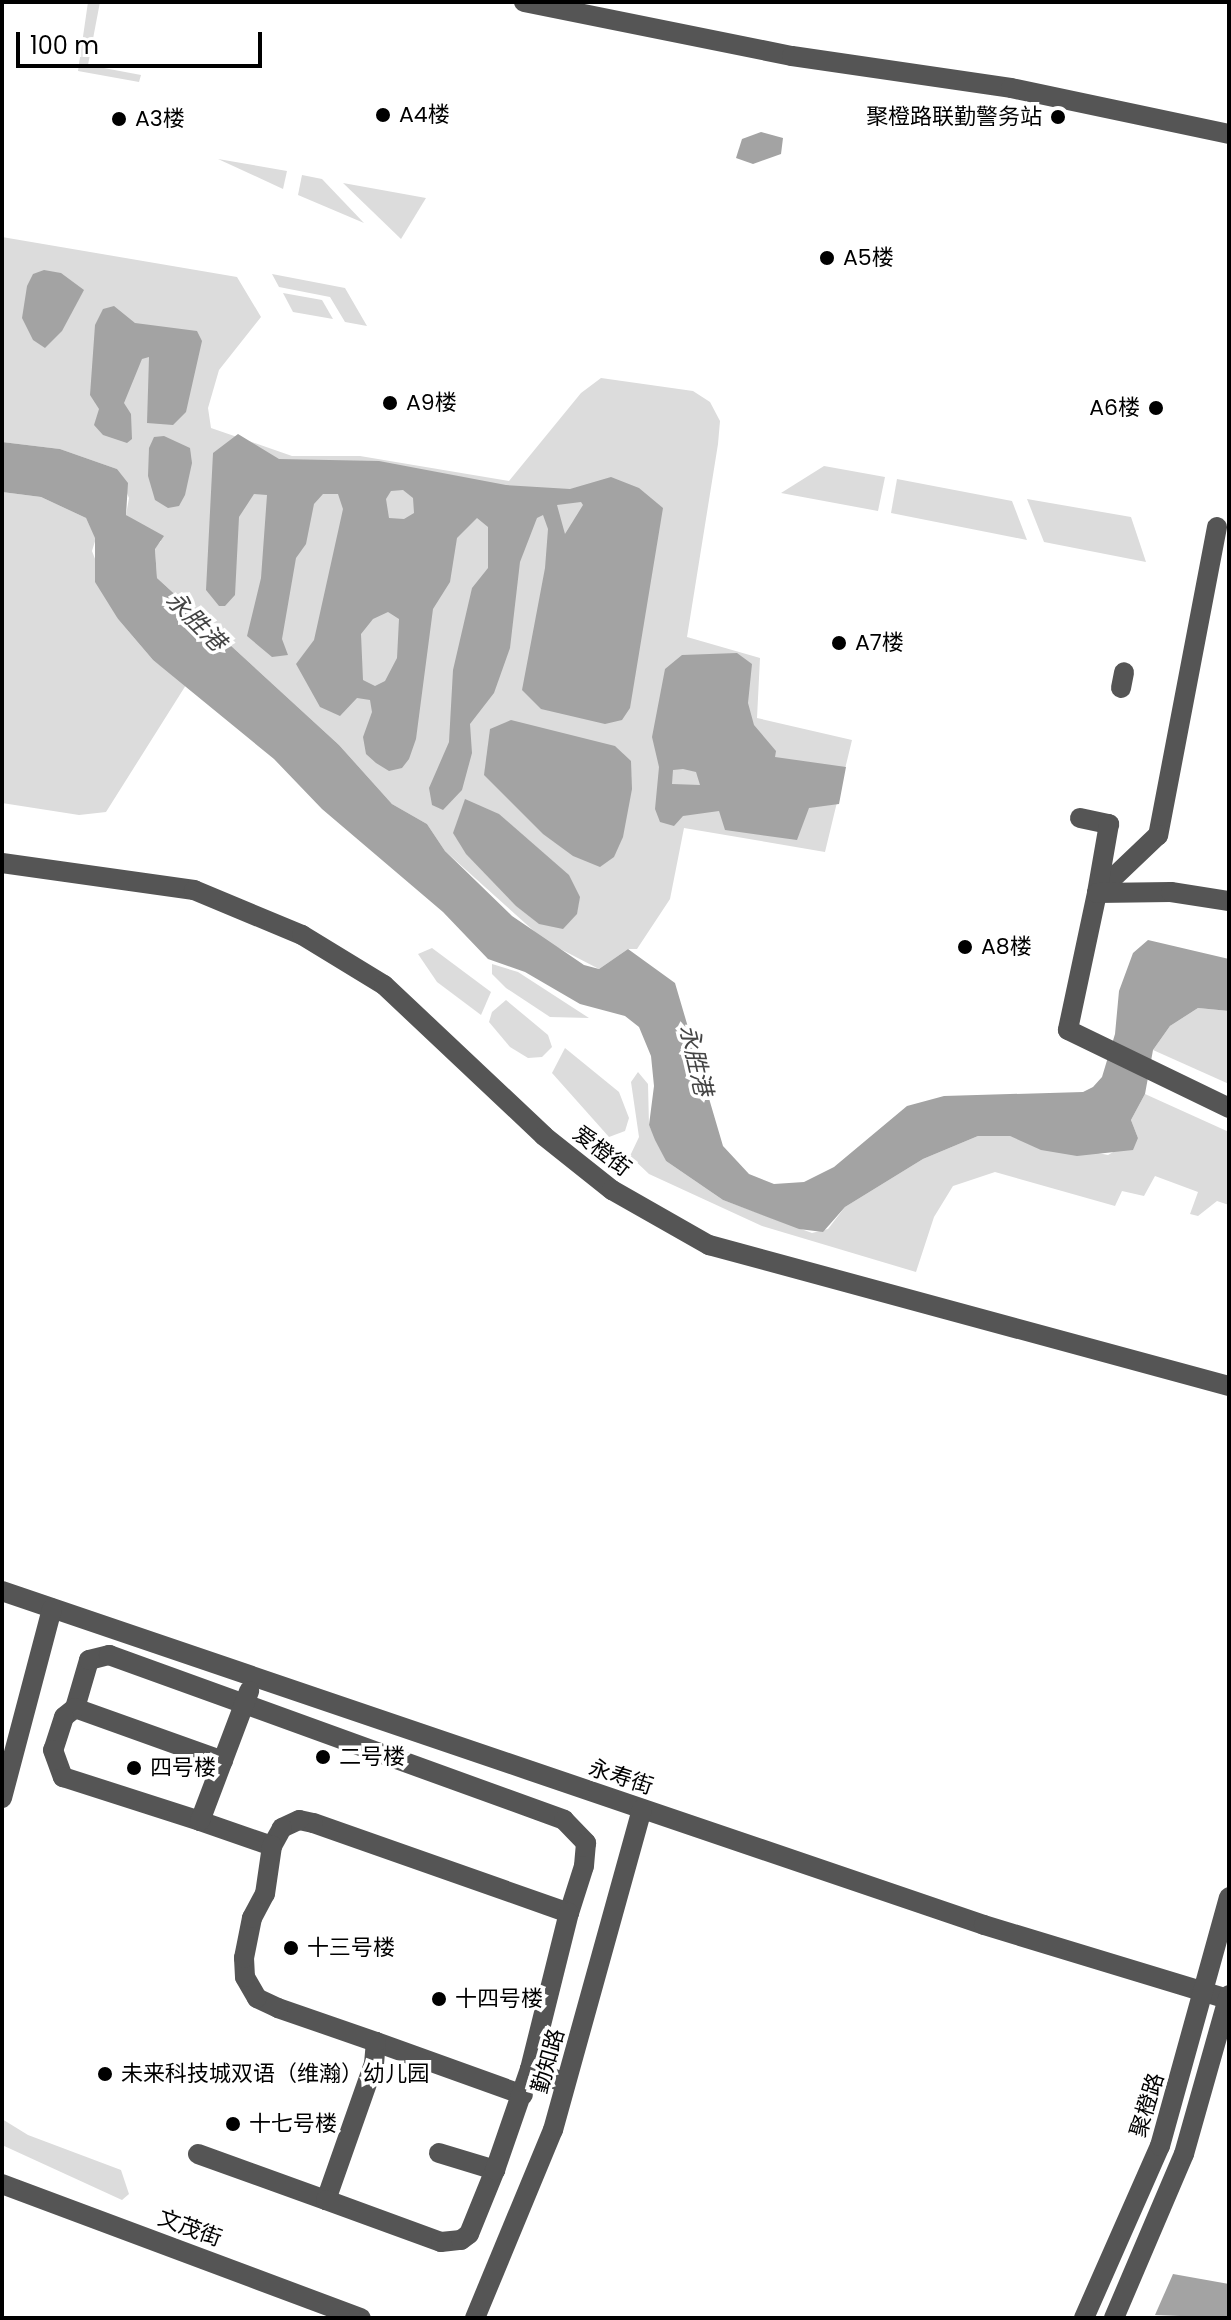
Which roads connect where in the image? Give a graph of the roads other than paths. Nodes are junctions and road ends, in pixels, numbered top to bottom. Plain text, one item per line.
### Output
1 (524, 2) edge
2 (1229, 134) edge
3 (1217, 527) dead end
4 (1080, 818) dead end
5 (2, 863) edge
6 (1097, 893) junction
7 (1229, 901) edge
8 (1229, 1108) edge
9 (1229, 1386) edge
10 (2, 1591) edge
11 (52, 1609) junction
12 (253, 1679) junction
13 (245, 1702) junction
14 (75, 1708) junction
15 (223, 1761) junction
16 (2, 1798) edge
17 (642, 1809) junction
18 (200, 1821) junction
19 (272, 1846) junction
20 (1229, 1897) edge
21 (569, 1913) junction
22 (1204, 1993) junction
23 (1228, 1997) edge
24 (376, 2042) junction
25 (530, 2069) junction
26 (565, 2083) junction
27 (523, 2095) junction
28 (439, 2153) dead end
29 (198, 2154) dead end
30 (495, 2170) junction
31 (2, 2184) edge
32 (326, 2200) junction
33 (361, 2318) edge
34 (475, 2318) edge
35 (1084, 2318) edge
36 (1114, 2318) edge

1 - 2 street
3 - 6 street
4 - 6 street
5 - 9 street, 爱橙街
6 - 7 street
6 - 8 street
10 - 11 street, 永寿街
11 - 12 street, 永寿街
11 - 16 street
12 - 13 street
12 - 17 street, 永寿街
13 - 14 street
13 - 15 street
13 - 21 street
14 - 15 street
14 - 18 street
15 - 18 street
17 - 22 street, 永寿街
17 - 26 street, 勤知路
18 - 19 street
19 - 21 street
19 - 24 street
20 - 22 street, 聚橙路
21 - 25 street
22 - 23 street, 永寿街
22 - 35 street, 聚橙路
23 - 36 street
24 - 27 street
24 - 32 street
25 - 26 street
25 - 27 street
26 - 34 street, 勤知路
27 - 30 street
28 - 30 street
29 - 32 street
30 - 32 street
31 - 33 street, 文茂街

